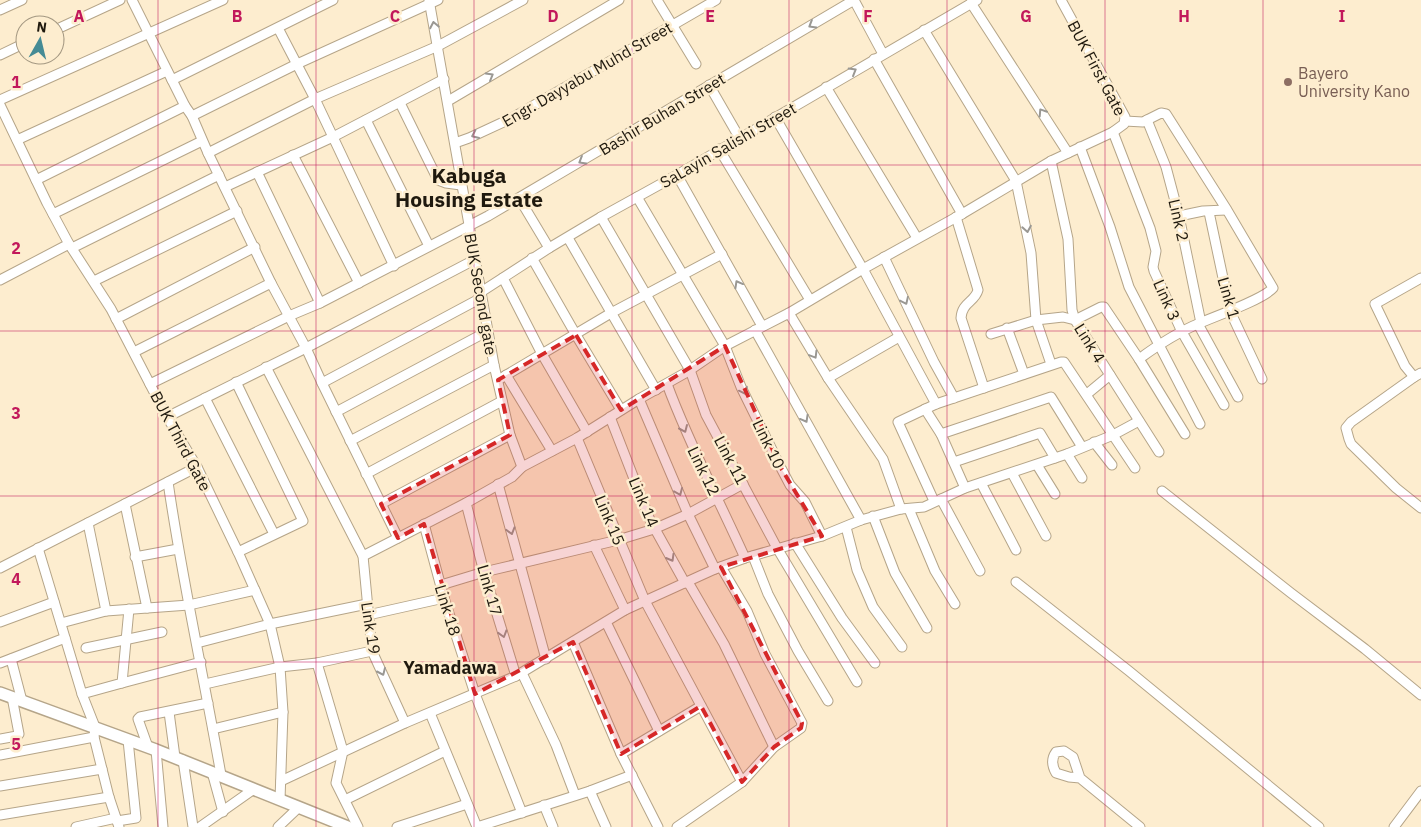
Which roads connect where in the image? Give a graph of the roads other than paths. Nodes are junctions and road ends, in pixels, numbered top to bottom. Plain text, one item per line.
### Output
1 (22, 0) edge
2 (120, 0) edge
3 (132, 0) edge
4 (224, 0) edge
5 (333, 0) edge
6 (522, 0) edge
7 (619, 0) edge
8 (657, 0) edge
9 (716, 0) edge
10 (854, 0) edge
11 (1061, 0) edge
12 (974, 1) edge
13 (433, 2) edge
14 (0, 10) edge
15 (65, 25) edge
16 (673, 25) junction
17 (278, 28) junction
18 (924, 30) junction
19 (149, 34) junction
20 (438, 46) junction
21 (15, 48) edge
22 (883, 54) junction
23 (0, 55) edge
24 (874, 59) junction
25 (297, 64) junction
26 (696, 64) dead end
27 (167, 71) junction
28 (444, 79) junction
29 (172, 80) junction
30 (709, 85) junction
31 (826, 87) junction
32 (315, 99) junction
33 (0, 100) edge
34 (448, 101) junction
35 (400, 103) junction
36 (0, 106) edge
37 (184, 106) junction
38 (192, 116) junction
39 (775, 117) junction
40 (366, 120) junction
41 (1147, 120) junction
42 (1126, 121) junction
43 (1112, 132) junction
44 (333, 137) junction
45 (739, 138) junction
46 (16, 140) junction
47 (202, 141) junction
48 (456, 143) junction
49 (1080, 147) junction
50 (719, 149) junction
51 (208, 153) junction
52 (1068, 153) junction
53 (293, 155) junction
54 (1051, 161) junction
55 (257, 172) junction
56 (218, 175) junction
57 (677, 175) junction
58 (36, 180) junction
59 (1016, 181) junction
60 (461, 185) junction
61 (225, 187) junction
62 (637, 197) junction
63 (519, 198) junction
64 (1226, 210) junction
65 (237, 211) junction
66 (1208, 212) junction
67 (53, 214) junction
68 (959, 216) junction
69 (1179, 216) junction
70 (601, 217) junction
71 (468, 226) junction
72 (568, 238) junction
73 (917, 238) junction
74 (71, 246) junction
75 (429, 246) junction
76 (255, 247) junction
77 (548, 248) junction
78 (722, 254) junction
79 (884, 257) junction
80 (532, 258) junction
81 (474, 260) junction
82 (394, 266) junction
83 (863, 269) junction
84 (682, 274) junction
85 (503, 278) junction
86 (1421, 278) edge
87 (0, 280) edge
88 (94, 282) junction
89 (271, 283) junction
90 (359, 283) junction
91 (647, 294) junction
92 (481, 295) junction
93 (810, 300) junction
94 (320, 303) junction
95 (1230, 311) junction
96 (612, 313) junction
97 (789, 313) junction
98 (289, 316) junction
99 (116, 319) junction
100 (1036, 320) junction
101 (1075, 320) junction
102 (1199, 323) junction
103 (759, 328) junction
104 (1007, 328) junction
105 (488, 331) junction
106 (1182, 332) junction
107 (991, 334) dead end
108 (576, 335) junction
109 (899, 337) junction
110 (1158, 344) junction
111 (725, 346) junction
112 (306, 348) junction
113 (134, 352) junction
114 (542, 354) junction
115 (1139, 359) junction
116 (1051, 364) junction
117 (494, 365) junction
118 (266, 367) junction
119 (690, 370) junction
120 (1024, 374) junction
121 (1110, 375) junction
122 (1418, 375) edge
123 (502, 378) junction
124 (828, 378) junction
125 (1262, 379) dead end
126 (236, 382) junction
127 (322, 383) junction
128 (150, 384) junction
129 (666, 384) junction
130 (984, 388) junction
131 (656, 390) junction
132 (1087, 394) junction
133 (1238, 397) dead end
134 (205, 398) junction
135 (954, 398) junction
136 (639, 399) junction
137 (502, 401) junction
138 (936, 404) junction
139 (1224, 405) dead end
140 (925, 409) junction
141 (621, 410) junction
142 (336, 412) junction
143 (168, 417) junction
144 (610, 417) junction
145 (1139, 421) junction
146 (1200, 424) dead end
147 (587, 432) junction
148 (941, 434) junction
149 (1185, 434) dead end
150 (510, 435) junction
151 (1113, 435) junction
152 (577, 438) junction
153 (350, 441) junction
154 (1094, 442) junction
155 (1082, 447) junction
156 (552, 450) junction
157 (1158, 452) dead end
158 (1067, 454) junction
159 (1055, 458) junction
160 (954, 462) junction
161 (1037, 464) junction
162 (1112, 465) dead end
163 (196, 467) junction
164 (522, 467) junction
165 (1135, 468) dead end
166 (1012, 473) junction
167 (366, 474) junction
168 (1082, 478) dead end
169 (168, 482) junction
170 (981, 483) junction
171 (498, 484) junction
172 (743, 484) junction
173 (965, 488) junction
174 (1162, 491) dead end
175 (1055, 494) dead end
176 (718, 498) junction
177 (938, 500) junction
178 (466, 503) junction
179 (124, 504) junction
180 (381, 504) junction
181 (1421, 508) edge
182 (905, 509) junction
183 (688, 514) junction
184 (873, 516) junction
185 (861, 520) junction
186 (88, 523) junction
187 (424, 524) junction
188 (846, 527) junction
189 (654, 528) junction
190 (274, 534) junction
191 (822, 536) junction
192 (1046, 536) dead end
193 (398, 538) junction
194 (618, 540) junction
195 (796, 542) junction
196 (594, 546) junction
197 (38, 548) junction
198 (777, 548) junction
199 (178, 549) junction
200 (1016, 550) dead end
201 (238, 552) junction
202 (363, 556) junction
203 (135, 557) junction
204 (749, 557) junction
205 (520, 563) junction
206 (0, 568) edge
207 (718, 568) junction
208 (980, 571) dead end
209 (484, 572) junction
210 (1016, 582) dead end
211 (687, 583) junction
212 (441, 585) junction
213 (254, 590) junction
214 (444, 598) junction
215 (645, 601) junction
216 (54, 602) junction
217 (367, 604) junction
218 (955, 604) dead end
219 (188, 605) junction
220 (146, 608) junction
221 (129, 609) junction
222 (625, 610) junction
223 (106, 611) junction
224 (368, 615) junction
225 (0, 622) edge
226 (606, 622) junction
227 (61, 623) junction
228 (270, 624) junction
229 (926, 628) dead end
230 (162, 632) dead end
231 (65, 638) junction
232 (127, 638) junction
233 (572, 642) junction
234 (197, 643) junction
235 (902, 647) dead end
236 (86, 648) dead end
237 (372, 651) junction
238 (11, 659) junction
239 (546, 659) junction
240 (201, 662) junction
241 (0, 663) edge
242 (317, 663) junction
243 (875, 664) dead end
244 (280, 667) junction
245 (519, 674) junction
246 (857, 682) dead end
247 (122, 683) junction
248 (205, 684) junction
249 (0, 692) edge
250 (82, 694) junction
251 (475, 694) junction
252 (1421, 696) edge
253 (17, 699) junction
254 (828, 701) dead end
255 (208, 703) junction
256 (701, 706) junction
257 (169, 712) junction
258 (283, 712) junction
259 (430, 713) junction
260 (405, 723) junction
261 (213, 729) junction
262 (659, 730) junction
263 (95, 732) junction
264 (0, 739) edge
265 (128, 740) junction
266 (774, 747) junction
267 (152, 748) junction
268 (343, 751) junction
269 (445, 751) junction
270 (621, 754) junction
271 (0, 755) edge
272 (179, 759) junction
273 (102, 769) junction
274 (216, 774) junction
275 (632, 775) junction
276 (1080, 778) dead end
277 (281, 781) junction
278 (742, 782) junction
279 (0, 786) edge
280 (254, 789) junction
281 (590, 791) junction
282 (1421, 791) edge
283 (575, 795) junction
284 (108, 797) junction
285 (280, 800) junction
286 (345, 800) junction
287 (467, 804) junction
288 (544, 806) junction
289 (298, 808) junction
290 (223, 812) junction
291 (522, 813) junction
292 (0, 815) edge
293 (118, 822) edge
294 (76, 827) edge
295 (163, 827) edge
296 (192, 827) edge
297 (200, 827) edge
298 (278, 827) edge
299 (348, 827) edge
300 (358, 827) edge
301 (397, 827) edge
302 (477, 827) edge
303 (553, 827) edge
304 (606, 827) edge
305 (658, 827) edge
306 (677, 827) edge
307 (1140, 827) edge
308 (1318, 827) edge
309 (1394, 827) edge

1 - 14 street
2 - 15 street
3 - 19 street
4 - 19 street
5 - 17 street
6 - 20 street
34 -> 7 street
8 - 16 street
9 - 16 street, Engr. Dayyabu Muhd Street
10 - 22 street
10 -> 30 street, Bashir Buhan Street
11 - 42 street, BUK First Gate
12 - 18 street, SaLayin Salishi Street
52 -> 12 street
20 -> 13 street, BUK Second gate
13 - 25 street
16 - 26 street
16 -> 48 street, Engr. Dayyabu Muhd Street
17 - 25 street
17 - 29 street
18 - 22 street, SaLayin Salishi Street
18 - 59 street
19 - 27 street
19 - 33 street
20 - 28 street, BUK Second gate
20 - 32 street
21 - 23 street
22 - 24 street, SaLayin Salishi Street
31 -> 24 street, SaLayin Salishi Street
24 - 68 street
25 - 32 street
25 - 38 street
27 - 29 street
27 - 46 street
28 - 34 street, BUK Second gate
28 - 35 street
29 - 37 street
30 - 45 street
30 -> 63 street, Bashir Buhan Street
31 - 39 street, SaLayin Salishi Street
31 - 73 street
32 - 44 street
32 - 51 street
34 - 48 street, BUK Second gate
35 - 40 street
35 - 60 street
36 - 46 street, BUK Third Gate
37 - 38 street
37 - 58 street
38 - 47 street
39 - 45 street, SaLayin Salishi Street
39 - 83 street
40 - 44 street
40 - 75 street
41 - 42 street
41 - 64 street
41 - 69 street, Link 2
42 - 43 street, BUK First Gate
43 - 49 street, BUK First Gate
43 - 106 street, Link 3
44 - 53 street
44 - 82 street
45 - 50 street, SaLayin Salishi Street
46 - 58 street, BUK Third Gate
47 - 51 street
47 - 67 street
48 - 60 street, BUK Second gate
49 - 52 street, BUK First Gate
49 - 110 street
50 - 57 street, SaLayin Salishi Street
50 - 93 street
51 - 56 street
52 - 54 street, BUK First Gate
53 - 55 street
53 - 90 street
54 - 59 street, BUK First Gate
54 - 101 street, Link 4
55 - 61 street
55 - 94 street
56 - 61 street
56 - 74 street
57 - 62 street, SaLayin Salishi Street
57 - 78 street
58 - 67 street, BUK Third Gate
59 - 68 street, BUK First Gate
59 -> 100 street
60 - 71 street, BUK Second gate
61 - 65 street
62 - 70 street, SaLayin Salishi Street
62 - 84 street, Link 10
63 - 71 street, Bashir Buhan Street
63 - 77 street
64 - 66 street
64 - 95 street
65 - 76 street
65 - 88 street
66 - 69 street
66 - 95 street, Link 1
67 - 74 street, BUK Third Gate
68 - 73 street, BUK First Gate
68 - 130 street
69 - 102 street, Link 2
70 - 72 street, SaLayin Salishi Street
70 - 91 street, Link 11
71 - 75 street, Bashir Buhan Street
71 - 81 street, BUK Second gate
72 - 77 street, SaLayin Salishi Street
72 - 96 street
73 - 79 street, BUK First Gate
74 - 87 street
74 - 88 street, BUK Third Gate
75 - 82 street, Bashir Buhan Street
76 - 89 street
76 - 99 street
77 - 80 street, SaLayin Salishi Street
78 - 84 street
103 -> 78 street
79 - 83 street, BUK First Gate
79 -> 135 street
80 - 85 street, SaLayin Salishi Street
80 - 108 street
81 - 92 street, BUK Second gate
81 - 112 street
82 - 90 street, Bashir Buhan Street
83 - 93 street, BUK First Gate
83 - 109 street
83 - 138 street
84 - 91 street
84 - 111 street, Link 10
85 - 92 street, SaLayin Salishi Street
85 - 114 street
86 - 122 street
88 - 99 street, BUK Third Gate
89 - 98 street
89 - 113 street
90 - 94 street, Bashir Buhan Street
91 - 96 street
91 - 119 street, Link 11
92 - 105 street, BUK Second gate
92 - 127 street, SaLayin Salishi Street
93 - 97 street, BUK First Gate
94 - 98 street, Bashir Buhan Street
95 - 102 street
95 - 125 street, Link 1
96 - 108 street
96 - 131 street
97 - 103 street, BUK First Gate
97 -> 124 street
98 - 112 street
98 - 128 street, Bashir Buhan Street
99 - 113 street, BUK Third Gate
100 - 101 street
100 - 104 street
100 - 116 street
101 - 115 street
101 - 121 street, Link 4
102 - 106 street
102 - 133 street, Link 2
103 - 111 street, BUK First Gate
103 -> 185 street
104 - 107 street
104 - 120 street
105 - 117 street, BUK Second gate
105 - 142 street
106 - 110 street
106 - 139 street, Link 3
108 - 114 street
108 - 141 street
109 - 124 street
109 - 138 street
110 - 115 street
110 - 146 street
111 - 119 street, BUK First Gate
111 -> 191 street, Link 10
112 - 118 street
112 - 127 street
113 - 128 street, BUK Third Gate
114 - 123 street
114 - 147 street
115 - 149 street
116 - 120 street
116 - 132 street
117 - 123 street, BUK Second gate
117 - 153 street
118 - 126 street
118 - 202 street
119 - 129 street, BUK First Gate
119 - 172 street, Link 11
120 - 130 street
121 - 132 street
121 - 145 street, Link 4
122 - 181 street
123 - 137 street, BUK Second gate
123 - 156 street
124 - 182 street
126 - 134 street
126 - 190 street
127 - 142 street
128 - 143 street, BUK Third Gate
129 - 131 street, BUK First Gate
129 -> 176 street, Link 12
130 - 135 street
131 - 136 street, BUK First Gate
132 - 151 street
134 - 143 street
134 - 190 street
135 - 138 street
136 - 141 street, BUK First Gate
136 -> 183 street
137 - 150 street, BUK Second gate
137 - 167 street
138 - 140 street
140 - 148 street
140 - 177 street
141 - 144 street, BUK First Gate
142 - 153 street
143 - 163 street, BUK Third Gate
144 - 147 street, BUK First Gate
144 - 189 street, Link 14
145 - 151 street
145 - 157 street, Link 4
147 - 152 street, BUK First Gate
148 - 155 street
148 - 160 street
150 - 164 street, BUK Second gate
150 - 180 street
151 - 154 street
151 - 165 street
152 - 156 street, BUK First Gate
152 - 194 street, Link 15
153 - 167 street
154 - 155 street
154 - 162 street
155 - 158 street
156 - 164 street, BUK First Gate
158 - 159 street
158 - 168 street
159 - 160 street
159 - 161 street
160 - 173 street
161 - 166 street
161 - 175 street
163 - 169 street
163 - 201 street, BUK Third Gate
164 - 171 street, BUK First Gate
166 - 170 street
166 - 192 street
167 - 180 street
169 - 179 street
169 - 199 street
170 - 173 street
170 - 200 street
171 - 178 street, BUK First Gate
171 -> 205 street
172 - 176 street
172 - 198 street, Link 11
173 - 177 street
174 - 252 street
176 - 183 street
176 - 204 street, Link 12
177 - 182 street
177 - 208 street
178 - 187 street, BUK First Gate
178 - 209 street, Link 17
179 - 186 street
179 - 203 street
180 - 193 street
182 - 184 street
182 - 218 street
183 - 189 street
183 - 207 street
184 - 185 street
184 - 229 street
185 - 188 street
186 - 197 street
186 - 223 street
187 - 193 street, BUK First Gate
187 - 212 street, Link 18
188 - 191 street
188 - 235 street
189 - 194 street
189 -> 211 street, Link 14
190 - 201 street
191 - 195 street
193 - 202 street, BUK First Gate
194 - 196 street
194 - 215 street, Link 15
195 - 198 street
195 - 243 street
196 - 205 street
196 - 222 street
197 - 206 street
197 - 216 street
198 - 204 street
198 - 246 street, Link 11
199 - 203 street
199 - 219 street
201 - 213 street, BUK Third Gate
202 - 217 street, Link 19
203 - 220 street
204 - 207 street
204 - 254 street, Link 12
205 - 209 street
205 - 239 street
207 - 211 street
207 - 266 street
209 - 212 street
209 -> 245 street, Link 17
210 - 308 street
211 - 215 street
211 - 266 street, Link 14
212 - 214 street, Link 18
213 - 219 street
213 - 228 street, BUK Third Gate
214 - 224 street
214 - 251 street, Link 18
215 - 222 street
215 - 256 street, Link 15
216 - 225 street
216 - 227 street
217 - 224 street, Link 19
217 - 228 street
219 - 220 street
219 - 234 street
220 - 221 street
221 - 223 street
221 - 232 street
222 - 226 street
223 - 227 street
224 - 237 street, Link 19
226 - 233 street
226 - 262 street
227 - 231 street
228 - 234 street
228 - 244 street, BUK Third Gate
230 - 232 street
231 - 238 street
231 - 250 street
232 - 236 street
232 - 247 street
233 - 239 street
233 - 270 street
234 - 240 street
237 - 242 street
237 -> 260 street, Link 19
238 - 241 street
238 - 253 street
239 - 245 street
240 - 247 street
240 - 248 street
242 - 244 street
242 - 268 street
244 - 248 street
244 - 258 street, BUK Third Gate
245 - 251 street
245 - 283 street, Link 17
247 - 250 street
248 - 255 street
249 - 253 street
250 - 263 street
251 - 259 street
251 - 291 street, Link 18
253 - 263 street
253 - 264 street
255 - 257 street
255 - 261 street
256 - 262 street
256 - 278 street, Link 15
257 - 267 street
257 - 272 street
258 - 261 street
258 - 277 street, BUK Third Gate
259 - 260 street
259 - 269 street
260 - 268 street
261 - 274 street
262 - 270 street
263 - 265 street
263 - 271 street
263 - 273 street
265 - 267 street
265 - 293 street
266 - 278 street
267 - 272 street
267 - 295 street
268 - 277 street
268 - 286 street
269 - 286 street
269 - 287 street
270 - 275 street
272 - 274 street
272 - 296 street
273 - 279 street
273 - 284 street
274 - 280 street
274 - 290 street
275 - 281 street
275 - 305 street
276 - 307 street
277 - 285 street, BUK Third Gate
278 - 306 street
280 - 285 street
280 - 290 street
281 - 283 street
281 - 304 street
282 - 309 street
283 - 288 street
284 - 292 street
284 - 293 street
285 - 289 street
286 - 300 street
287 - 301 street
287 - 302 street
288 - 291 street
288 - 303 street
289 - 298 street
289 - 299 street
290 - 297 street
291 - 302 street
293 - 294 street

